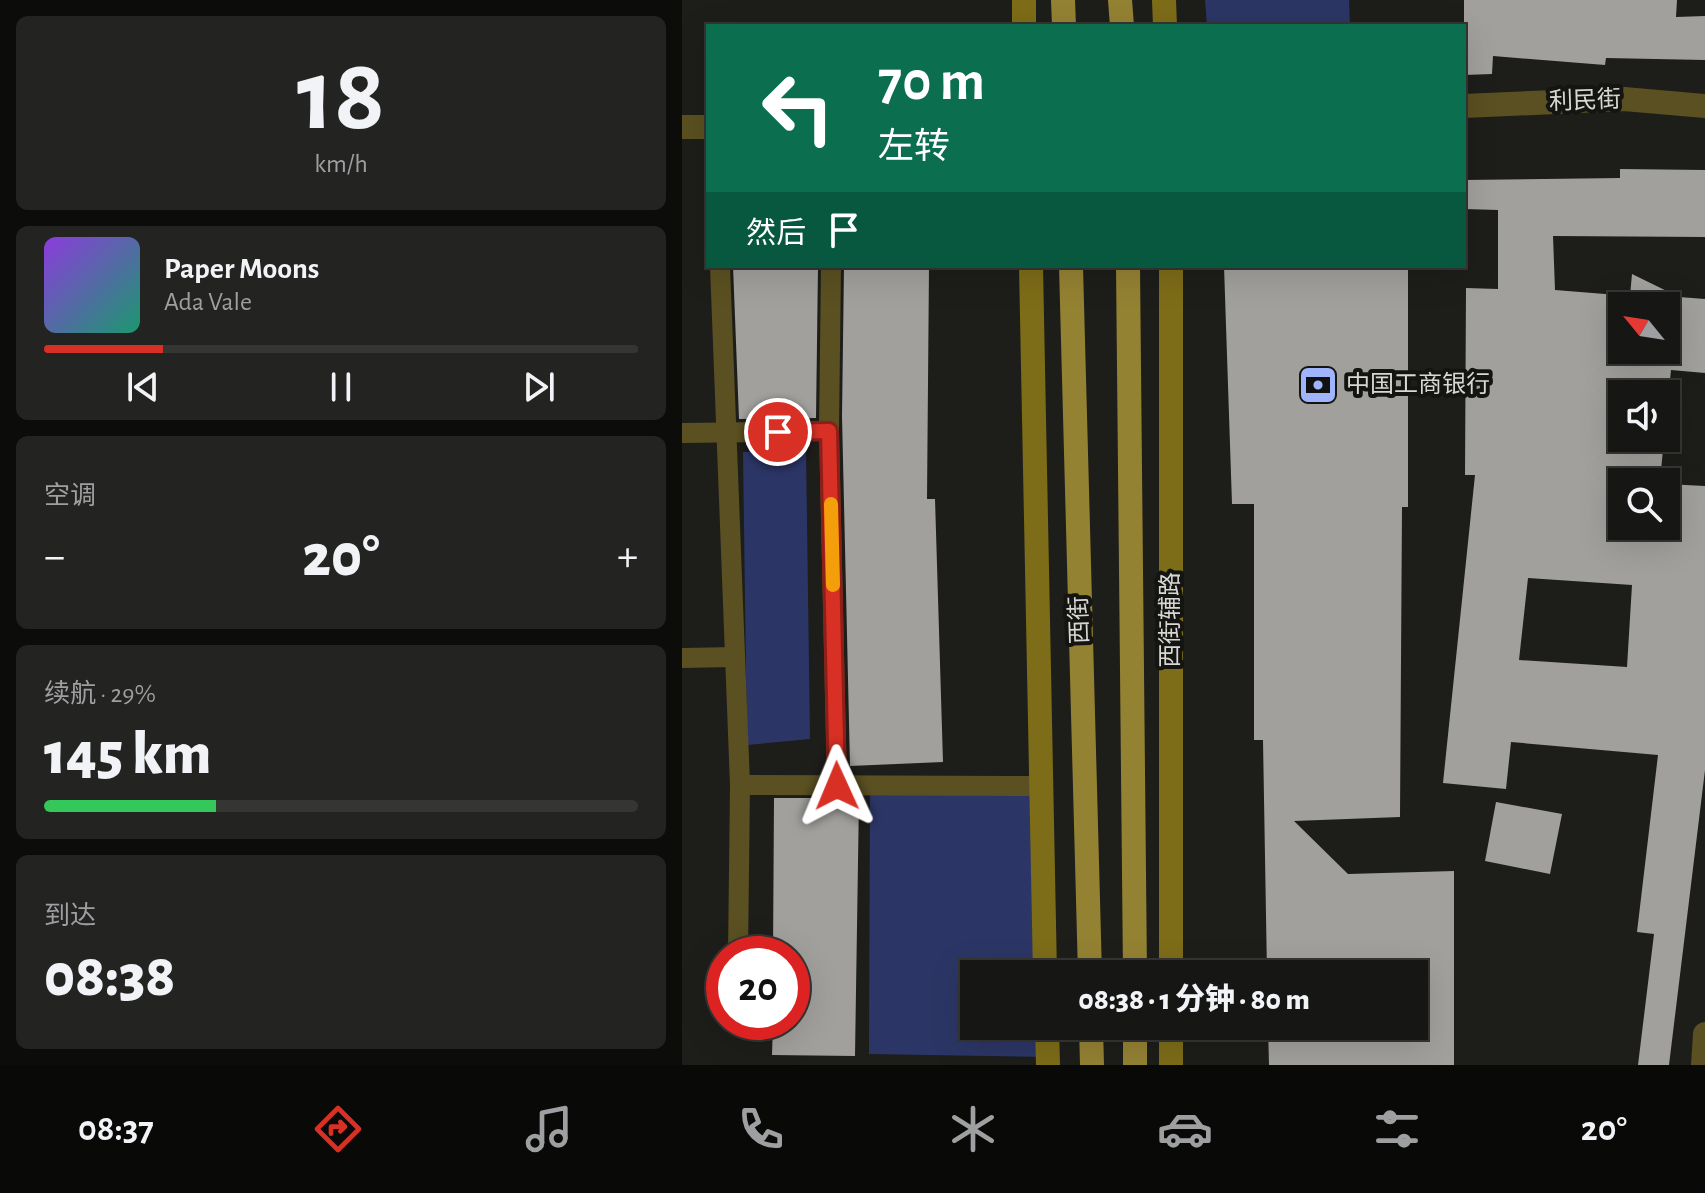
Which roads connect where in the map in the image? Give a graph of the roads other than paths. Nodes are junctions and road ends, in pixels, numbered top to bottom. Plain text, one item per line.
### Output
1 (1024, 0) edge
2 (1063, 0) edge
3 (1120, 0) edge
4 (1164, 0) edge
5 (1024, 24) edge
6 (1064, 24) edge
7 (1122, 24) edge
8 (1165, 24) edge
9 (1466, 106) edge
10 (1705, 106) edge
11 (682, 127) edge
12 (706, 127) edge
13 (720, 268) edge
14 (831, 268) edge
15 (1031, 268) edge
16 (1071, 268) edge
17 (1128, 268) edge
18 (1171, 268) edge
19 (829, 431) junction
20 (682, 433) edge
21 (726, 433) junction
22 (735, 657) junction
23 (682, 658) edge
24 (740, 785) junction
25 (837, 786) junction
26 (1041, 786) junction
27 (738, 936) edge
28 (1045, 960) edge
29 (1090, 960) edge
30 (1135, 960) edge
31 (1171, 960) edge
32 (1705, 1034) edge
33 (1047, 1040) edge
34 (1091, 1040) edge
35 (1135, 1040) edge
36 (1171, 1040) edge
37 (1048, 1065) edge
38 (1092, 1065) edge
39 (1135, 1065) edge
40 (1171, 1065) edge
41 (1703, 1065) edge

1 - 5 street
2 - 6 main road
3 - 7 main road
4 - 8 street
9 - 10 street, 利民街
11 - 12 street
13 - 21 lane
14 - 19 lane
15 - 26 street
16 - 29 main road, 西街
17 - 30 main road
18 - 31 street, 西街辅路
19 - 21 lane
19 - 25 lane
20 - 21 lane
21 - 22 lane
22 - 23 lane
22 - 24 lane
24 - 25 lane
24 - 27 lane
25 - 26 lane
26 - 28 street
32 - 41 street
33 - 37 street
34 - 38 main road
35 - 39 main road
36 - 40 street

